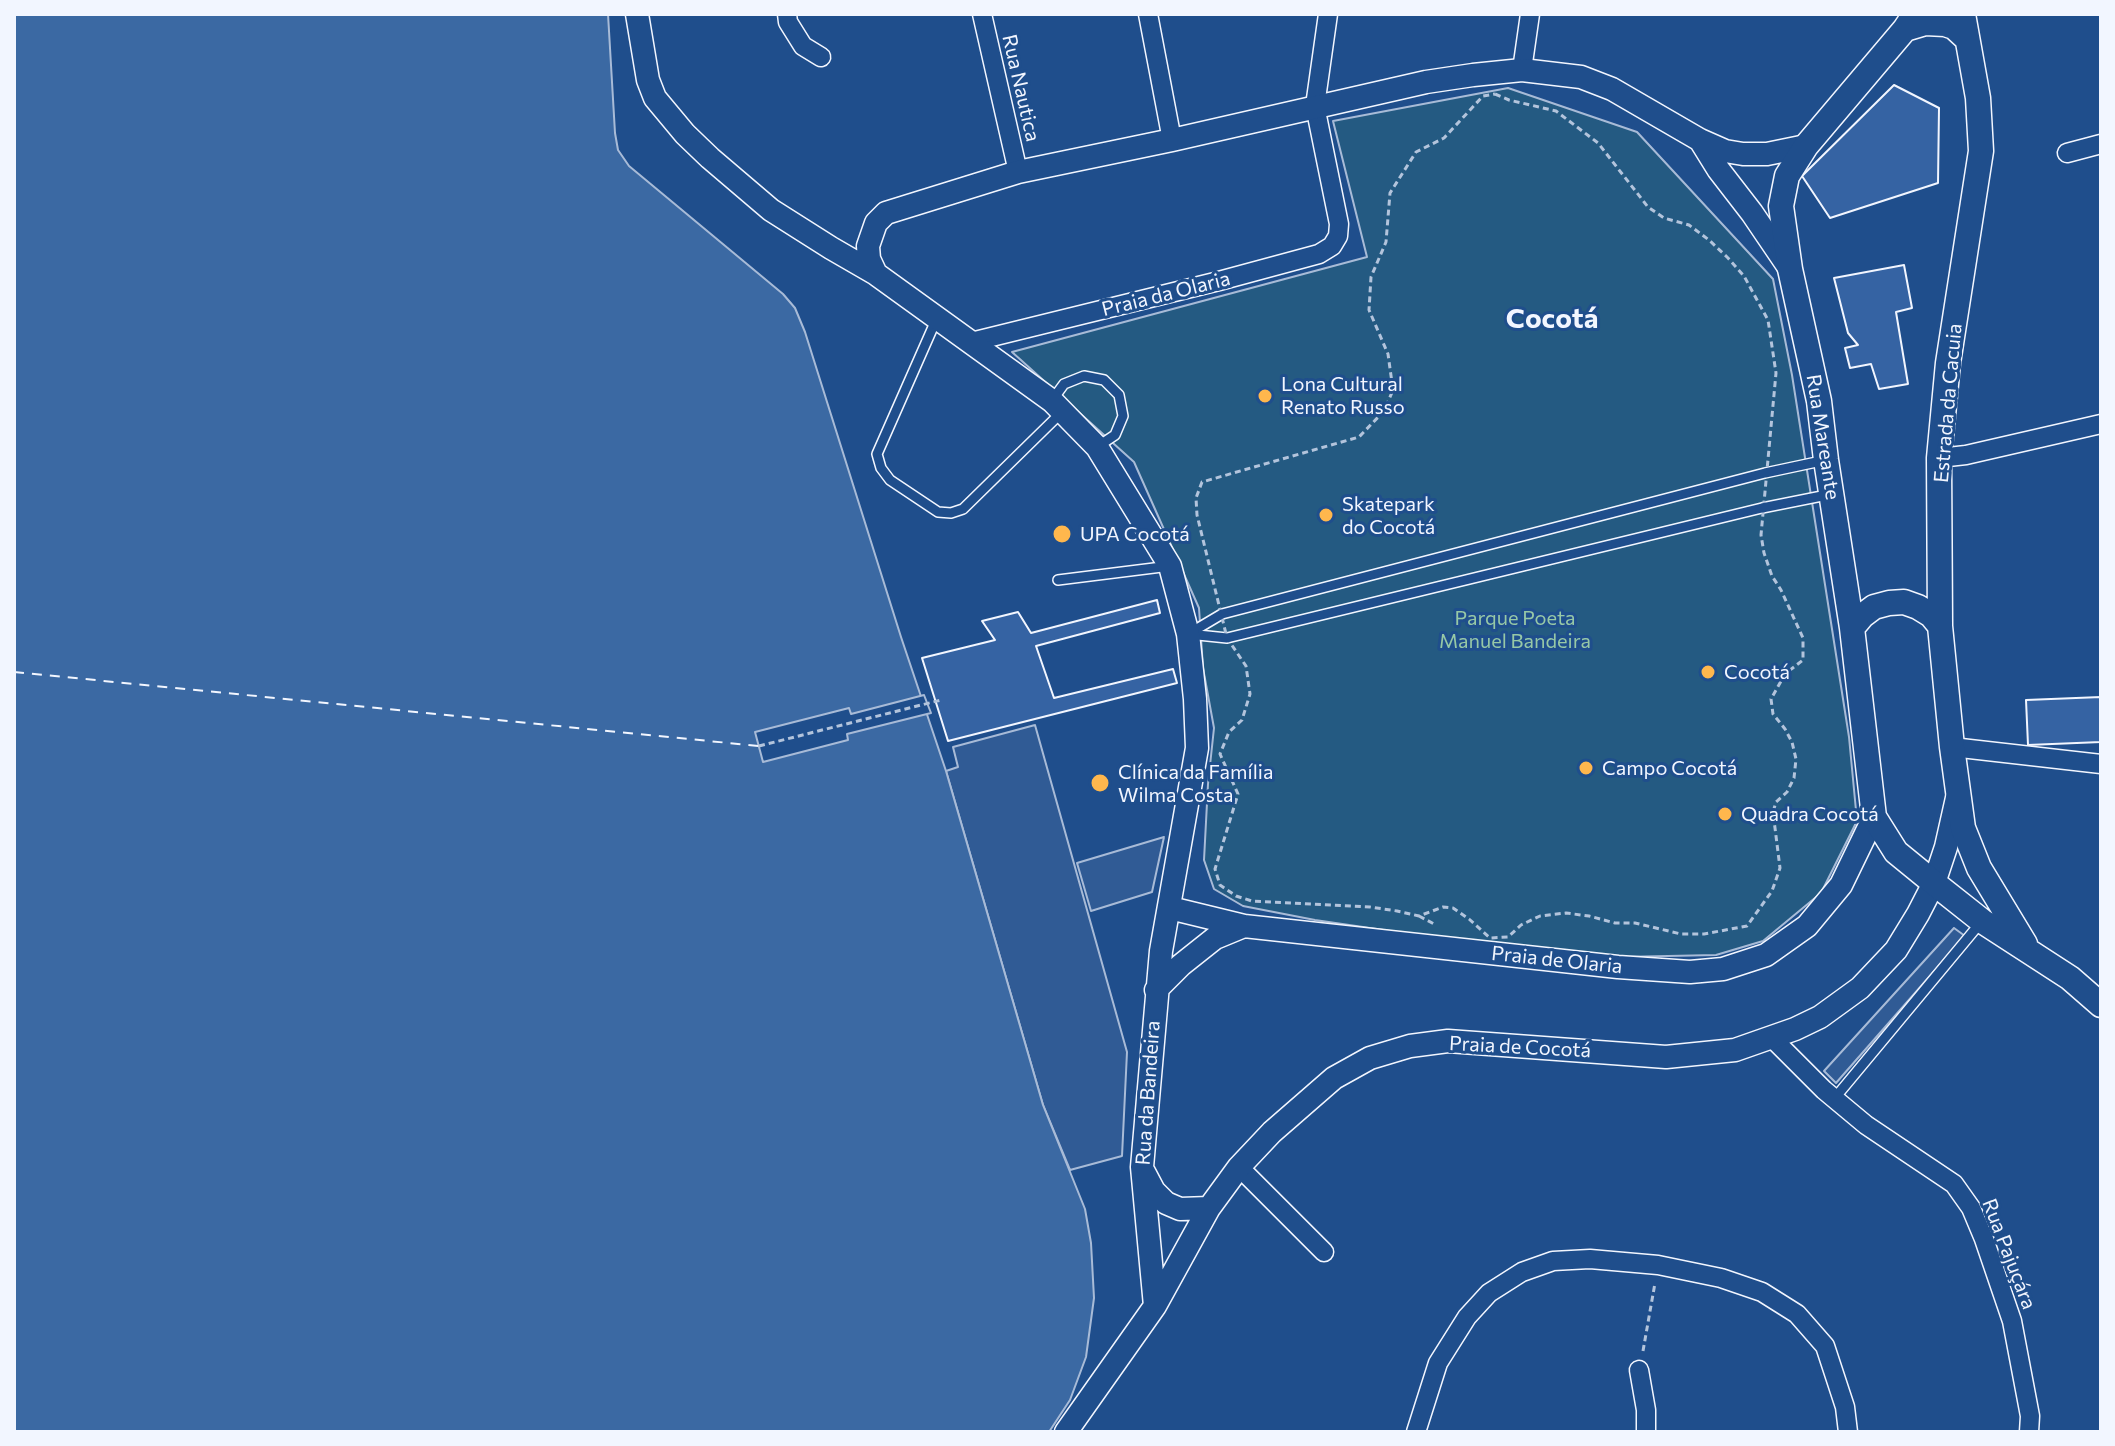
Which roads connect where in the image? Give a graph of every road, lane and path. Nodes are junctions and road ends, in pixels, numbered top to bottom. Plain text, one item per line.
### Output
1 (637, 14) edge
2 (787, 14) edge
3 (982, 14) edge
4 (1148, 14) edge
5 (1328, 14) edge
6 (1530, 14) edge
7 (1963, 14) edge
8 (1910, 21) edge
9 (1967, 39) junction
10 (821, 57) dead end
11 (1522, 70) junction
12 (1315, 106) junction
13 (1172, 140) junction
14 (1700, 140) junction
15 (2101, 144) edge
16 (1806, 146) junction
17 (2067, 153) dead end
18 (1018, 172) junction
19 (1790, 269) junction
20 (876, 274) junction
21 (937, 318) junction
22 (971, 342) junction
23 (1057, 406) junction
24 (2101, 424) edge
25 (1097, 447) junction
26 (1939, 458) junction
27 (1826, 460) junction
28 (1832, 494) junction
29 (1170, 566) junction
30 (1058, 580) dead end
31 (1940, 626) junction
32 (1852, 628) junction
33 (1188, 634) junction
34 (941, 700) dead end
35 (759, 746) dead end
36 (1952, 747) junction
37 (2101, 764) edge
38 (1958, 794) junction
39 (1874, 817) junction
40 (1934, 883) junction
41 (1170, 908) junction
42 (1982, 921) junction
43 (1244, 926) junction
44 (2028, 950) junction
45 (1156, 990) junction
46 (2101, 1005) edge
47 (1772, 1038) junction
48 (1834, 1099) junction
49 (1142, 1167) junction
50 (1239, 1167) junction
51 (1209, 1208) junction
52 (1324, 1252) dead end
53 (1658, 1265) junction
54 (1163, 1270) junction
55 (1647, 1331) dead end
56 (1639, 1370) dead end
57 (1646, 1431) edge
58 (1066, 1432) edge
59 (1416, 1432) edge
60 (1848, 1432) edge
61 (2029, 1432) edge

1 - 20 street
2 - 10 street
3 - 18 street, Rua Nautica
4 - 13 street
5 - 12 street
6 - 11 street
7 - 9 main road, Estrada da Cacuia
8 - 9 main road
8 - 16 main road, Rua Mareante
9 - 26 main road, Estrada da Cacuia
11 - 12 street
11 - 14 street
12 - 13 street
12 - 22 street, Praia da Olaria
13 - 18 street
14 - 16 street
14 - 19 street
15 - 17 street
16 - 19 main road, Rua Mareante
18 - 20 street
19 - 27 main road, Rua Mareante
20 - 21 street
21 - 22 street
21 - 23 lane
22 - 23 street
23 - 25 street
23 - 25 lane
24 - 26 street
25 - 29 street, Rua da Bandeira
26 - 31 main road, Estrada da Cacuia
27 - 28 main road, Rua Mareante
27 - 33 lane
28 - 32 main road, Rua Mareante
28 - 33 lane
29 - 30 lane
29 - 33 street, Rua da Bandeira
31 - 32 main road
31 - 36 main road, Estrada da Cacuia
32 - 39 main road, Rua Mareante
33 - 41 street, Rua da Bandeira
34 - 35 path
36 - 37 street
36 - 38 main road, Estrada da Cacuia
38 - 40 street, Praia de Cocotá
38 - 44 main road, Estrada da Cacuia
39 - 40 main road, Rua Mareante
39 - 43 street, Praia de Olaria
40 - 42 main road, Rua Mareante
40 - 47 street, Praia de Cocotá
41 - 43 street, Praia de Olaria
41 - 45 street, Rua da Bandeira
42 - 44 main road, Rua Mareante
42 - 48 lane
43 - 45 street
44 - 46 main road, Rua Mareante
45 - 49 street, Rua da Bandeira
47 - 48 street, Rua Pajuçára
47 - 50 street, Praia de Cocotá
48 - 61 street, Rua Pajuçára
49 - 51 street
49 - 54 street, Rua da Bandeira
50 - 51 street, Praia de Cocotá
50 - 52 street
51 - 54 street, Praia de Cocotá
53 - 55 path
53 - 59 street
53 - 60 street
54 - 58 street, Rua da Bandeira
56 - 57 street

